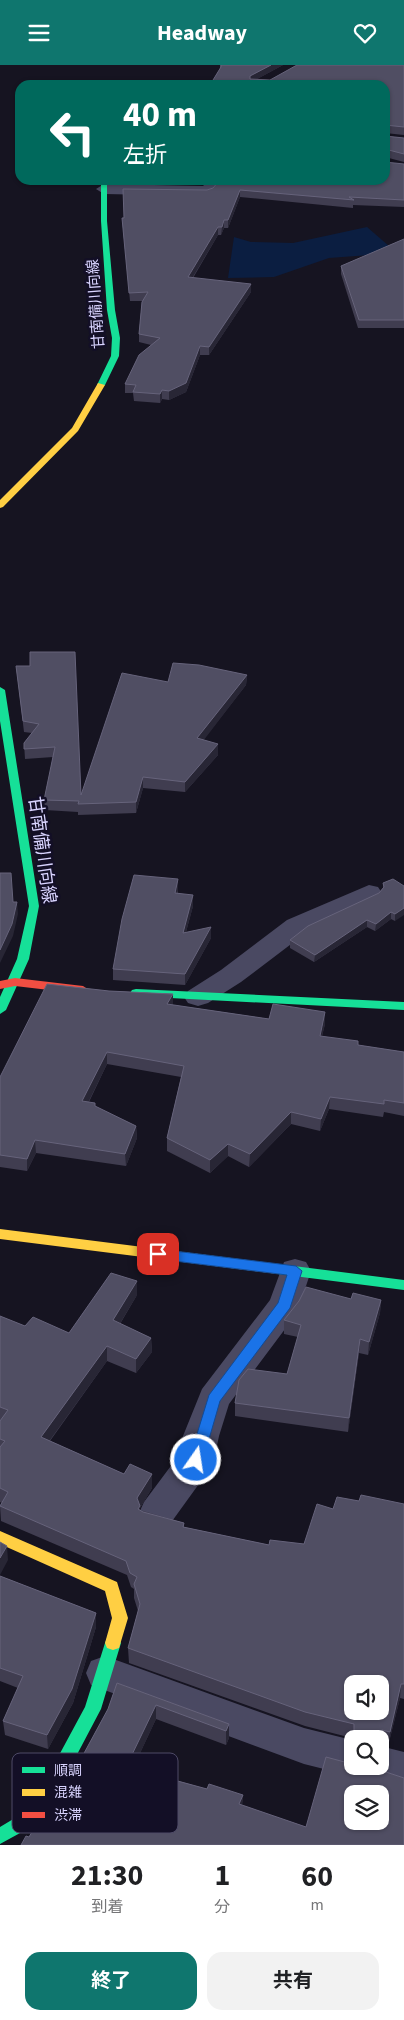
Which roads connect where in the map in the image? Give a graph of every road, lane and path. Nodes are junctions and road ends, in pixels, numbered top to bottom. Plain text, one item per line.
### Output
1 (104, 185) edge
2 (213, 185) edge
3 (0, 505) edge
4 (0, 690) edge
5 (369, 893) dead end
6 (15, 982) junction
7 (0, 985) edge
8 (98, 991) edge
9 (128, 993) edge
10 (198, 997) junction
11 (404, 1006) edge
12 (0, 1010) edge
13 (0, 1234) edge
14 (296, 1271) junction
15 (404, 1285) edge
16 (157, 1513) dead end
17 (0, 1537) edge
18 (106, 1673) junction
19 (69, 1753) edge
20 (344, 1756) edge
21 (389, 1767) edge
22 (404, 1771) edge
23 (12, 1829) edge
24 (0, 1836) edge

1 - 2 street
1 - 3 main road, 甘南備川向線
4 - 6 main road, 甘南備川向線
5 - 10 street
6 - 7 main road
6 - 8 main road
6 - 12 main road, 甘南備川向線
9 - 10 main road
10 - 11 main road
13 - 14 main road
14 - 15 main road
14 - 16 street
17 - 18 main road
18 - 19 main road
18 - 20 street
21 - 22 street
23 - 24 main road

